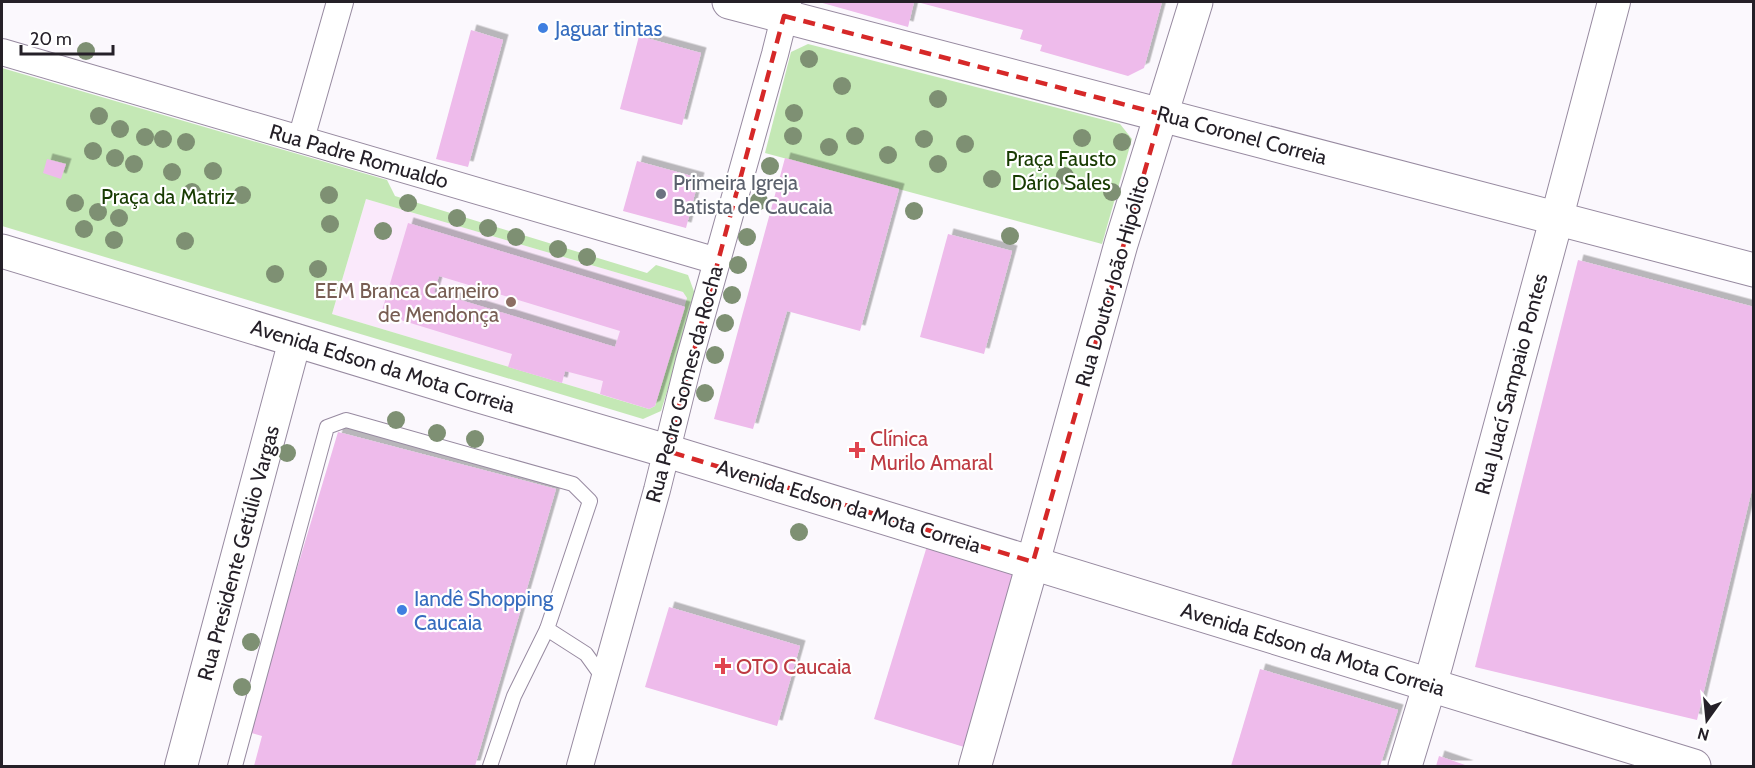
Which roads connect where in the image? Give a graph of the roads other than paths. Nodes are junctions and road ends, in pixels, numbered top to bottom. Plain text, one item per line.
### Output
1 (340, 2) edge
2 (729, 2) edge
3 (1196, 2) edge
4 (1614, 2) edge
5 (786, 8) edge
6 (2, 52) edge
7 (1161, 114) junction
8 (302, 139) junction
9 (1557, 217) junction
10 (2, 251) edge
11 (717, 261) junction
12 (1754, 270) edge
13 (295, 340) junction
14 (667, 451) junction
15 (1033, 562) junction
16 (546, 629) junction
17 (604, 679) junction
18 (1429, 684) junction
19 (181, 766) edge
20 (235, 766) edge
21 (490, 766) edge
22 (580, 766) edge
23 (975, 766) edge
24 (1405, 766) edge
25 (1694, 766) edge

1 - 8 street
2 - 5 main road, Rua Coronel Correia
3 - 7 main road, Rua Doutor João Hipólito
4 - 9 street, Rua Juací Sampaio Pontes
5 - 7 main road, Rua Coronel Correia
5 - 11 street, Rua Pedro Gomes da Rocha
6 - 8 street, Rua Padre Romualdo
7 - 9 main road, Rua Coronel Correia
7 - 15 main road, Rua Doutor João Hipólito
8 - 11 street, Rua Padre Romualdo
9 - 12 main road, Rua Coronel Correia
9 - 18 main road, Rua Juací Sampaio Pontes
10 - 13 main road, Avenida Edson da Mota Correia
11 - 14 street, Rua Pedro Gomes da Rocha
13 - 14 main road, Avenida Edson da Mota Correia
13 - 19 street, Rua Presidente Getúlio Vargas
14 - 15 main road, Avenida Edson da Mota Correia
14 - 17 street, Rua Pedro Gomes da Rocha
15 - 18 main road, Avenida Edson da Mota Correia
15 - 23 street
16 - 17 lane
16 - 20 lane
16 - 21 lane
17 - 22 street, Rua Pedro Gomes da Rocha
18 - 24 main road, Rua Juací Sampaio Pontes
18 - 25 main road, Avenida Edson da Mota Correia

